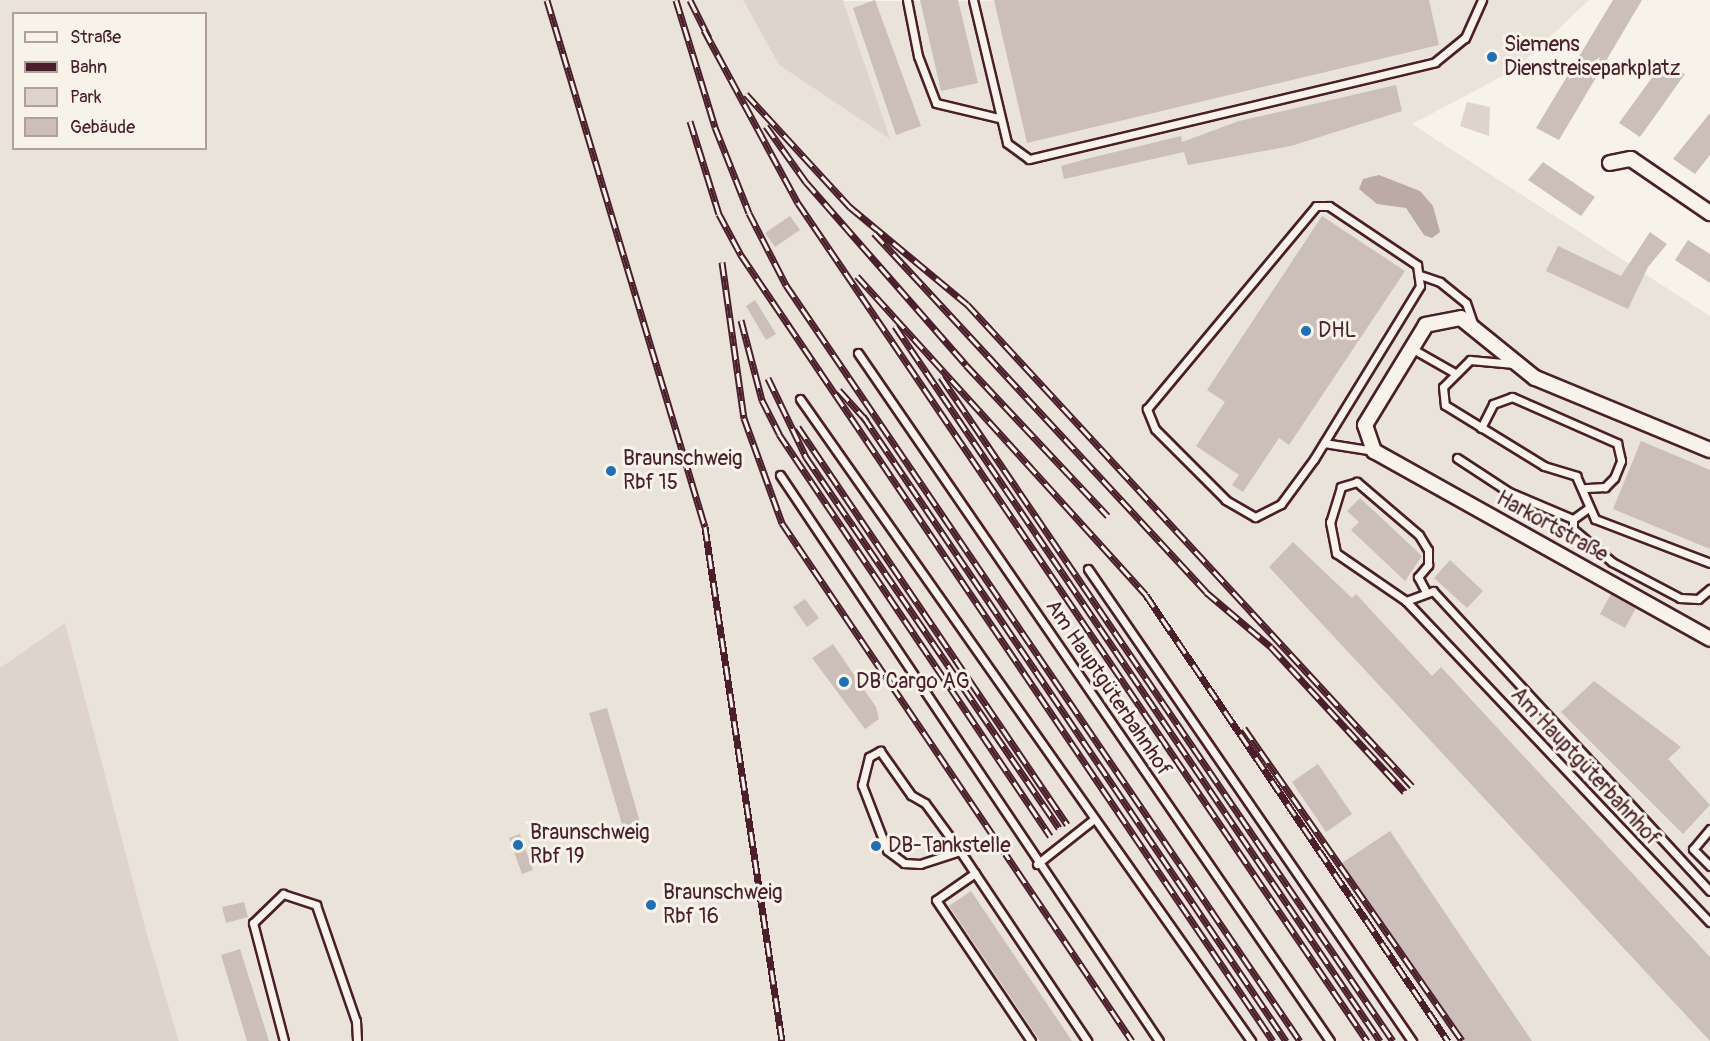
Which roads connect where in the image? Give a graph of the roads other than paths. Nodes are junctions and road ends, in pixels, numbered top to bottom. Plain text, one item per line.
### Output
1 (907, 0) edge
2 (972, 0) edge
3 (1482, 0) edge
4 (999, 118) junction
5 (1610, 163) dead end
6 (1710, 213) edge
7 (1420, 275) junction
8 (1475, 328) junction
9 (1411, 348) junction
10 (858, 353) dead end
11 (1516, 365) junction
12 (1453, 372) junction
13 (800, 399) dead end
14 (1480, 428) junction
15 (1324, 443) junction
16 (1710, 450) edge
17 (1374, 451) junction
18 (1457, 458) dead end
19 (780, 475) dead end
20 (1583, 488) junction
21 (1587, 509) junction
22 (1573, 519) junction
23 (1710, 563) edge
24 (1089, 569) dead end
25 (1710, 589) edge
26 (1425, 590) junction
27 (1407, 601) junction
28 (1710, 639) edge
29 (1094, 819) junction
30 (1710, 830) edge
31 (960, 851) junction
32 (1037, 864) junction
33 (1710, 866) edge
34 (975, 873) junction
35 (1710, 891) edge
36 (1710, 922) edge
37 (284, 1041) edge
38 (357, 1041) edge
39 (1031, 1041) edge
40 (1087, 1041) edge
41 (1160, 1041) edge
42 (1251, 1041) edge
43 (1330, 1041) edge
44 (1412, 1041) edge

1 - 4 lane
2 - 4 lane
3 - 4 lane
5 - 6 street
7 - 8 lane
7 - 15 lane
7 - 15 lane
8 - 9 street
8 - 11 street
9 - 12 lane
9 - 17 street
10 - 43 lane, Am Hauptgüterbahnhof
11 - 12 lane
11 - 16 street
12 - 14 lane
13 - 29 lane
14 - 20 lane
14 - 20 lane
15 - 17 lane
17 - 28 street, Harkortstraße
18 - 22 lane
19 - 32 lane
20 - 21 lane
21 - 22 lane
21 - 23 lane
22 - 25 lane
24 - 44 lane
26 - 27 lane
26 - 27 lane, Am Hauptgüterbahnhof
26 - 35 lane
27 - 36 lane, Am Hauptgüterbahnhof
29 - 32 lane
29 - 42 lane
30 - 33 lane
31 - 31 lane
31 - 34 lane
32 - 41 lane
34 - 39 lane
34 - 40 lane
37 - 38 lane

